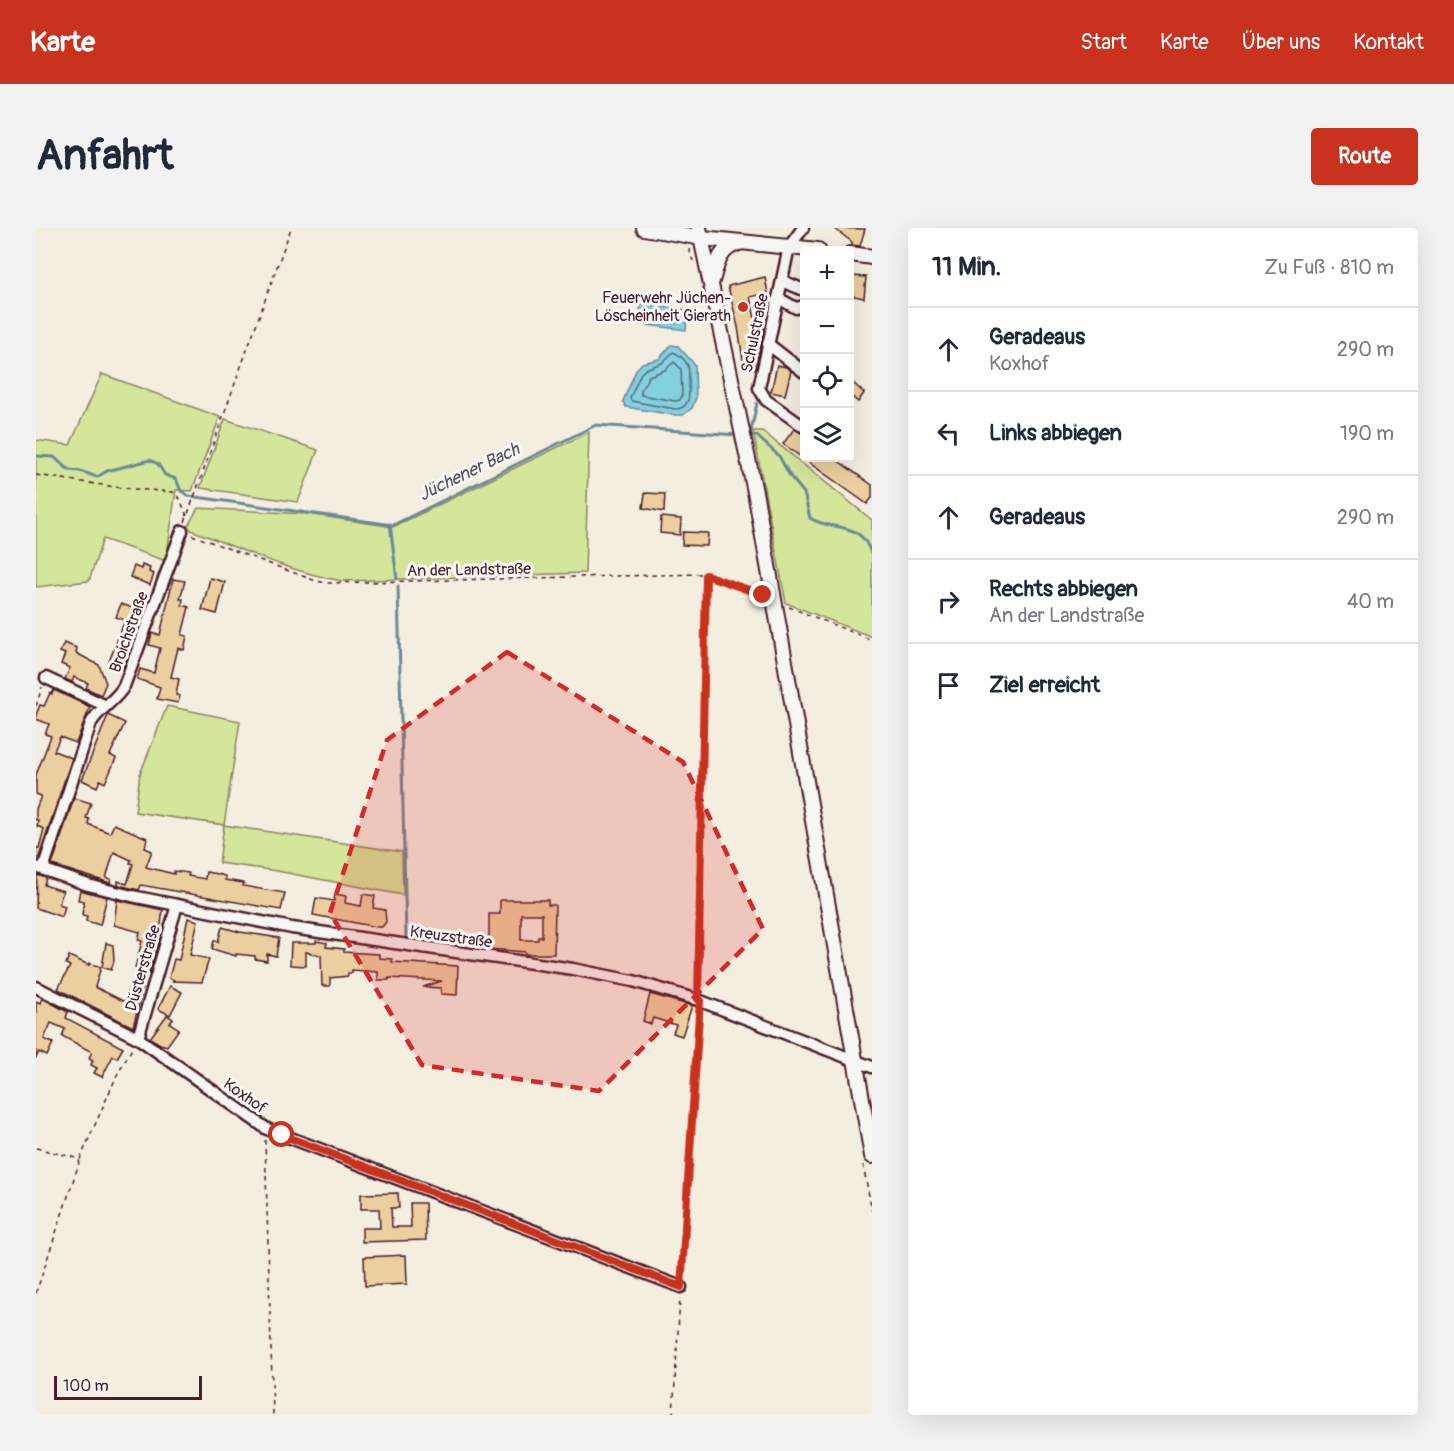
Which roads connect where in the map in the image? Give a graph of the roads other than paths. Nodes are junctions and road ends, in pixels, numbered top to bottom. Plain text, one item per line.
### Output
1 (644, 228) edge
2 (803, 228) edge
3 (700, 233) edge
4 (742, 242) junction
5 (789, 247) junction
6 (800, 248) edge
7 (854, 255) edge
8 (872, 257) edge
9 (784, 282) junction
10 (712, 283) junction
11 (800, 288) edge
12 (780, 299) junction
13 (800, 307) edge
14 (770, 345) junction
15 (800, 369) edge
16 (800, 424) edge
17 (182, 531) road end
18 (46, 678) road end
19 (106, 706) junction
20 (40, 868) edge
21 (177, 905) junction
22 (36, 987) edge
23 (138, 1038) junction
24 (855, 1060) junction
25 (872, 1067) edge
26 (872, 1156) edge
27 (681, 1287) road end

1 - 3 main road
2 - 5 street, Schulstraße
3 - 4 main road
3 - 10 main road
4 - 5 main road
4 - 10 main road
5 - 6 main road
5 - 9 street, Schulstraße
7 - 8 main road
9 - 11 street
9 - 12 street, Schulstraße
10 - 24 main road
12 - 13 street
12 - 14 street, Schulstraße
14 - 15 street
14 - 16 street, Schulstraße
17 - 19 street, Broichstraße
18 - 19 street
19 - 20 street, Broichstraße
20 - 21 street, Kreuzstraße
21 - 23 street, Düsterstraße
21 - 24 street, Kreuzstraße
22 - 23 street, Koxhof
23 - 27 street, Koxhof
24 - 25 street, Kreuzstraße
24 - 26 main road

